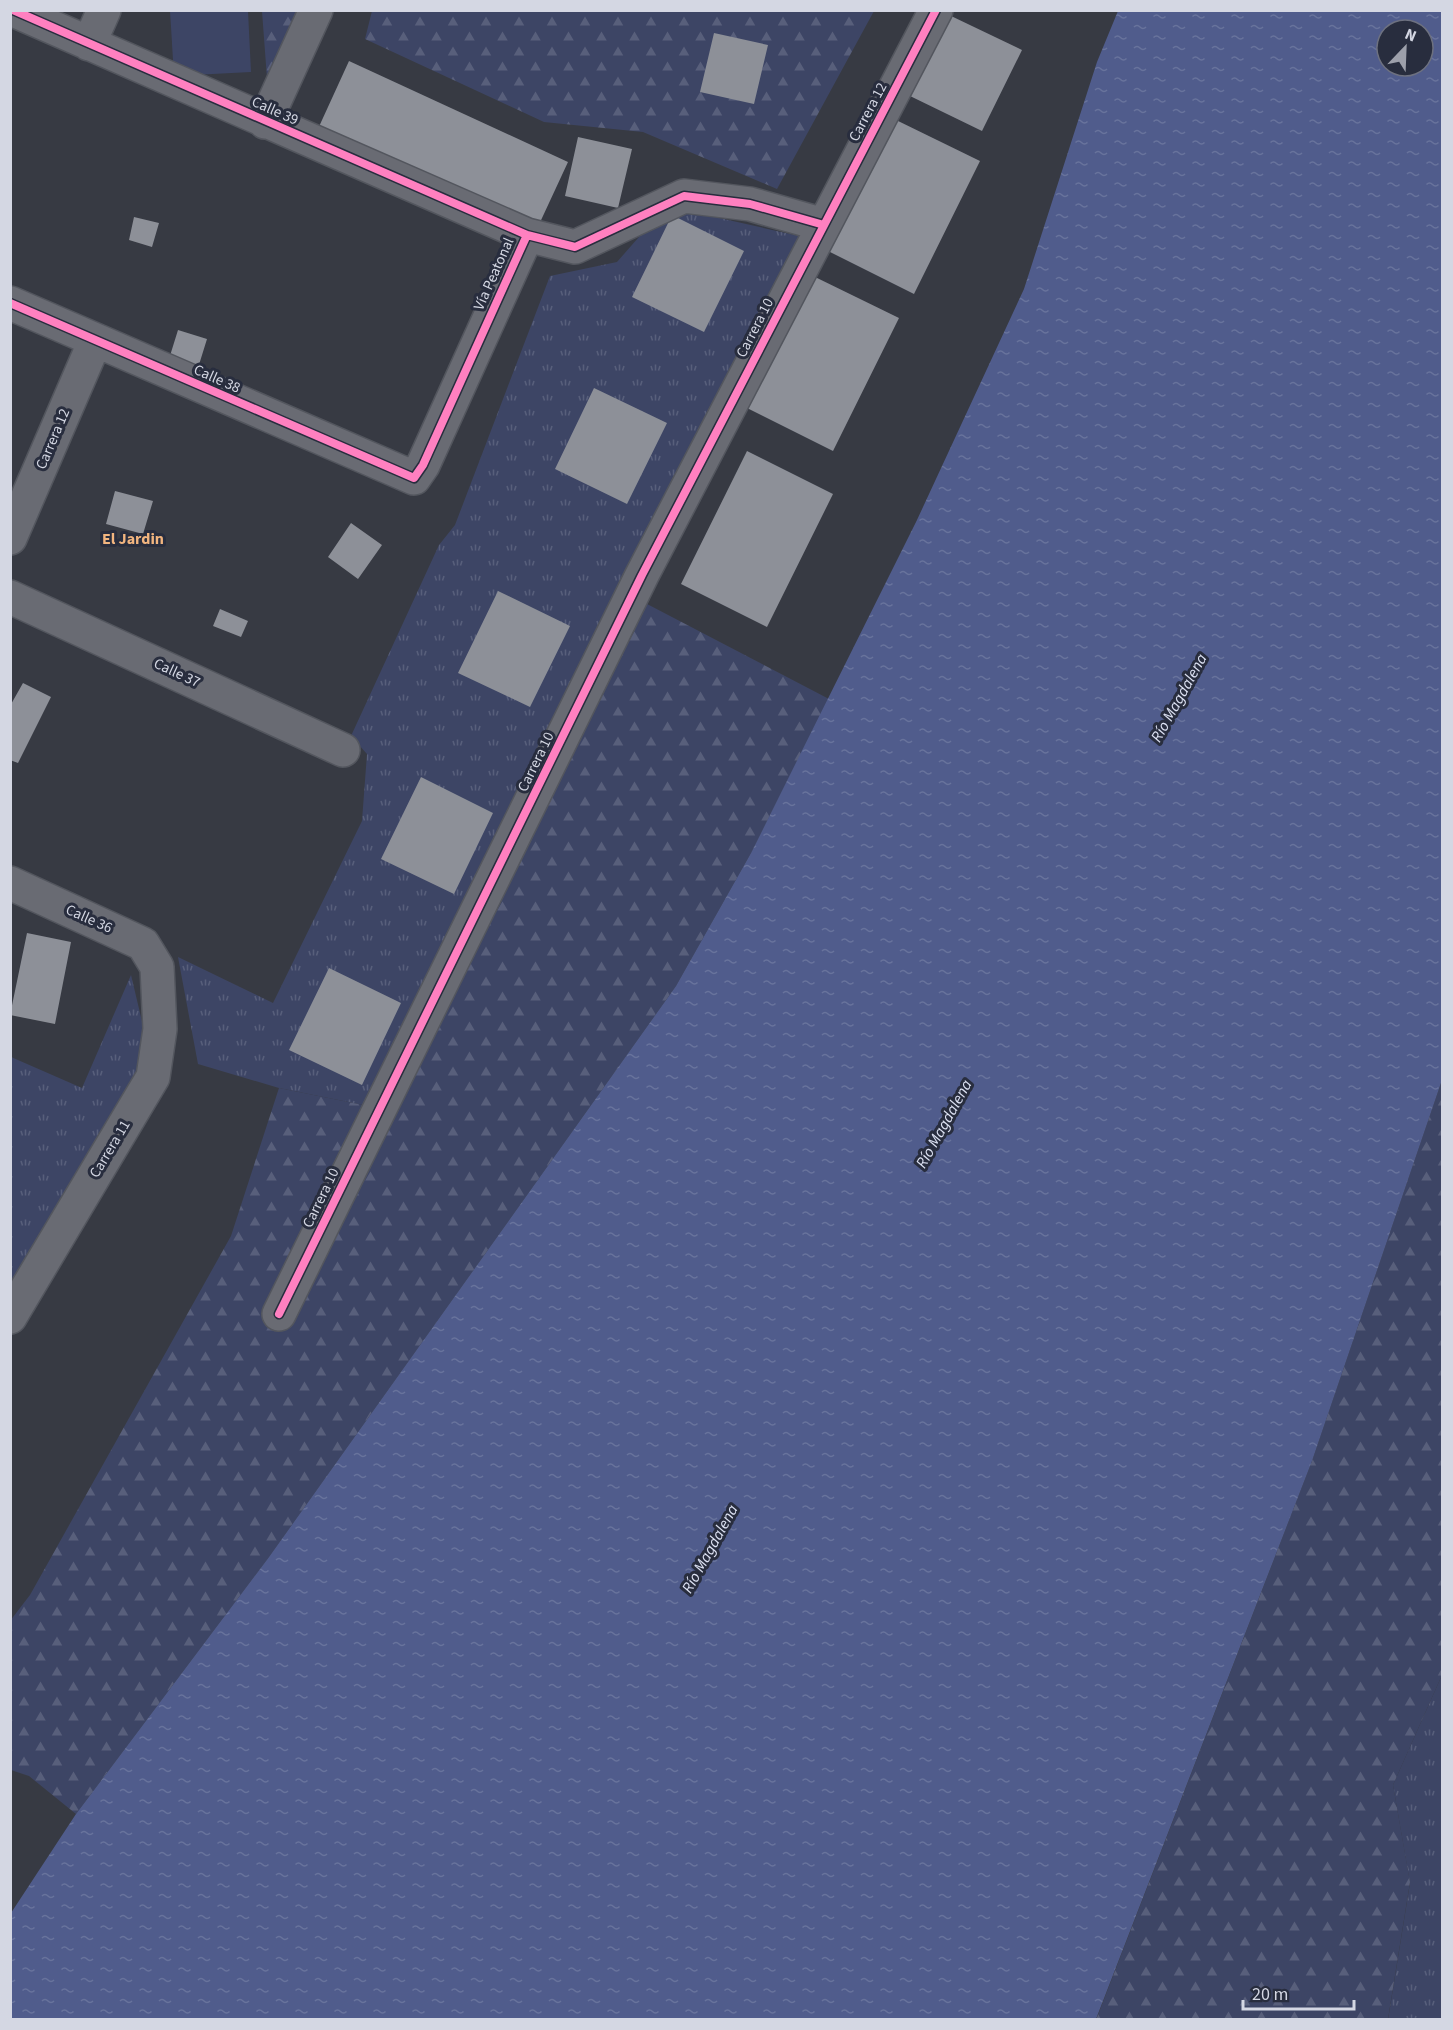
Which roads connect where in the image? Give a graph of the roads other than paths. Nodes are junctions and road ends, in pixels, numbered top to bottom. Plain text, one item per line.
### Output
1 (13, 10) edge
2 (104, 10) edge
3 (316, 10) edge
4 (936, 10) edge
5 (89, 44) junction
6 (265, 122) junction
7 (824, 225) junction
8 (527, 235) junction
9 (10, 303) edge
10 (95, 341) junction
11 (414, 478) joint
12 (10, 538) edge
13 (10, 597) edge
14 (343, 750) dead end
15 (10, 883) edge
16 (157, 968) joint
17 (279, 1314) dead end
18 (10, 1317) edge

1 - 5 street, Calle 39
2 - 5 street
3 - 6 street
4 - 7 street, Carrera 12
5 - 6 street, Calle 39
6 - 8 street, Calle 39
7 - 8 street, Vía Peatonal
7 - 17 street, Carrera 10
8 - 11 street, Vía Peatonal
9 - 10 street, Calle 38
10 - 11 street, Calle 38
10 - 12 street, Carrera 12
13 - 14 street, Calle 37
15 - 16 street, Calle 36
16 - 18 street, Carrera 11

